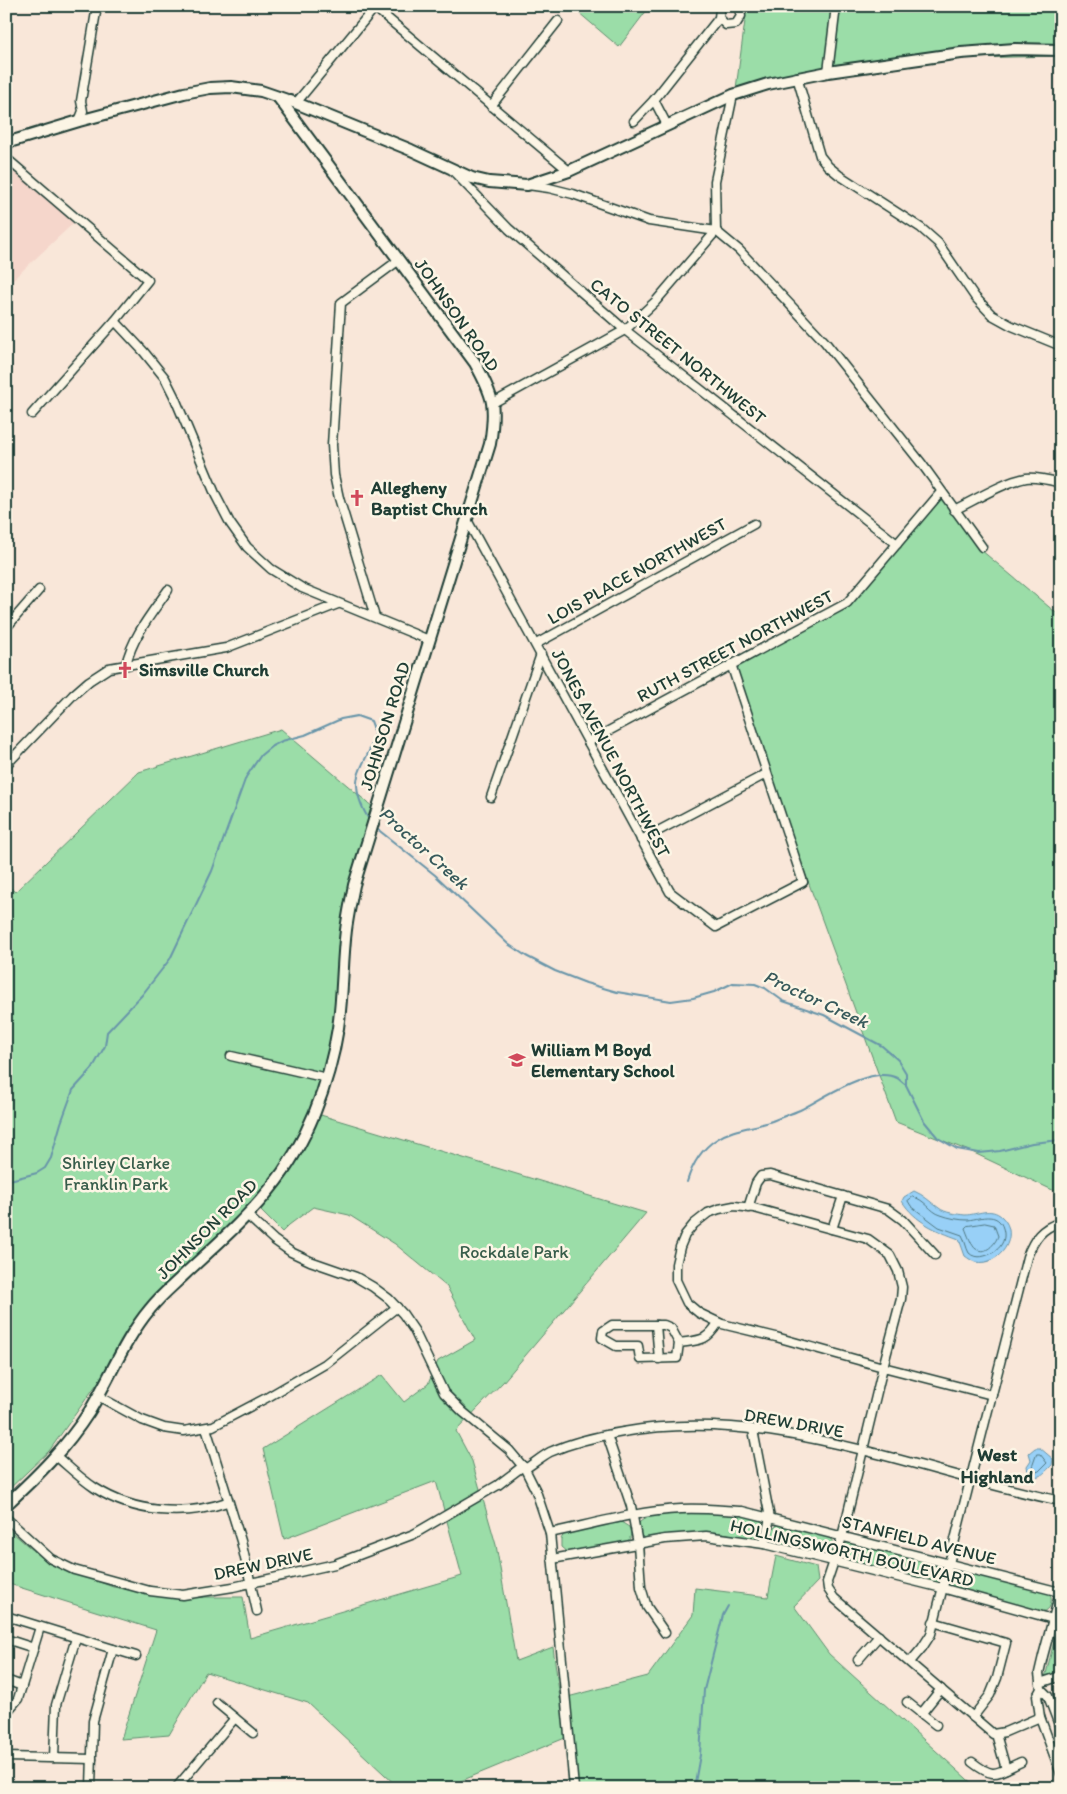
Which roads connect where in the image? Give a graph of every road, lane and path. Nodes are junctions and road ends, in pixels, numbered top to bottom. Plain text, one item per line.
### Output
1 (97, 6) edge
2 (723, 6) edge
3 (738, 6) edge
4 (836, 6) edge
5 (375, 7) edge
6 (719, 18) junction
7 (558, 21) dead end
8 (1061, 50) edge
9 (828, 72) junction
10 (797, 77) junction
11 (733, 95) junction
12 (278, 97) junction
13 (654, 100) junction
14 (296, 103) junction
15 (491, 106) junction
16 (79, 121) junction
17 (634, 121) dead end
18 (667, 125) junction
19 (6, 143) edge
20 (6, 158) edge
21 (451, 170) junction
22 (569, 171) junction
23 (527, 185) junction
24 (716, 231) junction
25 (399, 260) junction
26 (115, 321) junction
27 (625, 330) junction
28 (1061, 346) edge
29 (493, 403) junction
30 (32, 414) dead end
31 (1061, 482) edge
32 (941, 492) junction
33 (954, 510) junction
34 (466, 520) junction
35 (754, 524) dead end
36 (897, 544) junction
37 (982, 547) dead end
38 (39, 590) dead end
39 (168, 590) dead end
40 (338, 604) junction
41 (375, 617) junction
42 (6, 628) edge
43 (429, 640) junction
44 (536, 644) junction
45 (541, 654) junction
46 (731, 664) junction
47 (126, 665) junction
48 (588, 742) junction
49 (6, 765) edge
50 (766, 774) junction
51 (491, 797) dead end
52 (641, 840) junction
53 (231, 1056) dead end
54 (327, 1078) junction
55 (843, 1196) junction
56 (748, 1208) junction
57 (248, 1216) junction
58 (1061, 1222) edge
59 (832, 1229) junction
60 (935, 1255) dead end
61 (397, 1307) junction
62 (718, 1323) junction
63 (656, 1325) junction
64 (679, 1343) junction
65 (659, 1359) junction
66 (883, 1367) junction
67 (992, 1395) junction
68 (98, 1396) junction
69 (206, 1428) junction
70 (753, 1430) junction
71 (607, 1434) junction
72 (863, 1451) junction
73 (56, 1456) junction
74 (524, 1468) junction
75 (971, 1480) junction
76 (1061, 1500) edge
77 (227, 1502) junction
78 (6, 1505) edge
79 (633, 1515) junction
80 (6, 1518) edge
81 (770, 1518) junction
82 (550, 1533) junction
83 (842, 1537) junction
84 (638, 1544) junction
85 (764, 1544) junction
86 (552, 1559) junction
87 (833, 1561) junction
88 (948, 1563) junction
89 (251, 1583) junction
90 (942, 1588) junction
91 (1060, 1591) edge
92 (257, 1611) dead end
93 (6, 1616) edge
94 (1053, 1619) junction
95 (933, 1622) junction
96 (40, 1627) junction
97 (664, 1633) dead end
98 (879, 1636) junction
99 (76, 1638) junction
100 (6, 1639) edge
101 (34, 1648) junction
102 (113, 1649) junction
103 (136, 1656) dead end
104 (858, 1660) dead end
105 (910, 1662) junction
106 (1061, 1676) edge
107 (6, 1680) edge
108 (22, 1686) junction
109 (1040, 1686) junction
110 (941, 1690) junction
111 (908, 1702) dead end
112 (217, 1703) dead end
113 (6, 1713) edge
114 (922, 1714) junction
115 (973, 1717) junction
116 (1040, 1717) junction
117 (235, 1718) junction
118 (936, 1726) dead end
119 (1061, 1730) edge
120 (253, 1733) dead end
121 (996, 1734) junction
122 (6, 1757) edge
123 (54, 1758) junction
124 (92, 1759) junction
125 (972, 1762) dead end
126 (1021, 1762) dead end
127 (1006, 1769) junction
128 (1061, 1774) edge
129 (91, 1788) edge
130 (176, 1788) edge
131 (574, 1788) edge

1 - 16 street
2 - 6 street
3 - 6 street
4 - 9 street
5 - 14 street
5 - 15 street
6 - 13 street
7 - 15 street
8 - 9 street
9 - 10 street
10 - 11 street
10 - 28 street
11 - 18 street
11 - 24 street
12 - 14 street
12 - 16 street
12 - 25 street, JOHNSON ROAD
13 - 17 street
13 - 18 street
14 - 21 street
15 - 22 street
16 - 19 street
18 - 22 street
20 - 26 street
21 - 23 street
21 - 27 street, CATO STREET NORTHWEST
22 - 23 street
23 - 24 street
24 - 27 street
24 - 32 street
25 - 29 street, JOHNSON ROAD
25 - 41 street
26 - 30 street
26 - 40 street
27 - 29 street
27 - 36 street, CATO STREET NORTHWEST
29 - 34 street, JOHNSON ROAD
31 - 33 street
32 - 33 street
32 - 36 street, RUTH STREET NORTHWEST
33 - 37 street
34 - 43 street, JOHNSON ROAD
34 - 44 street, JONES AVENUE NORTHWEST
35 - 44 street, LOIS PLACE NORTHWEST
36 - 46 street, RUTH STREET NORTHWEST
38 - 42 street
39 - 47 street
40 - 41 street
40 - 47 street
41 - 43 street
43 - 54 street, JOHNSON ROAD
44 - 45 street, JONES AVENUE NORTHWEST
45 - 48 street, JONES AVENUE NORTHWEST
45 - 51 street
46 - 48 street, RUTH STREET NORTHWEST
46 - 50 street
47 - 49 street
48 - 52 street, JONES AVENUE NORTHWEST
50 - 52 street
50 - 52 street, JONES AVENUE NORTHWEST
53 - 54 street
54 - 57 street, JOHNSON ROAD
55 - 56 street
55 - 59 street
55 - 60 street
56 - 59 street
56 - 62 street
57 - 61 street
57 - 68 street, JOHNSON ROAD
58 - 67 street
59 - 66 street
61 - 69 street
61 - 74 street
62 - 64 street
62 - 66 street
63 - 64 street
63 - 65 street
63 - 65 street
64 - 65 street
66 - 67 street
66 - 72 street
67 - 75 street
68 - 69 street
68 - 73 street, JOHNSON ROAD
69 - 77 street
70 - 71 street, DREW DRIVE
70 - 72 street, DREW DRIVE
70 - 81 street
71 - 74 street, DREW DRIVE
71 - 79 street
72 - 75 street, DREW DRIVE
72 - 83 street
73 - 77 street
73 - 78 street, JOHNSON ROAD
74 - 82 street
74 - 89 street, DREW DRIVE
75 - 76 street, DREW DRIVE
75 - 88 street
77 - 89 street
79 - 81 street, STANFIELD AVENUE
79 - 82 street, STANFIELD AVENUE
79 - 84 street
80 - 89 street, DREW DRIVE
81 - 83 street, STANFIELD AVENUE
81 - 85 street
82 - 86 street
83 - 87 street
83 - 88 street, STANFIELD AVENUE
84 - 85 street, HOLLINGSWORTH BOULEVARD
84 - 86 street, HOLLINGSWORTH BOULEVARD
84 - 97 street
85 - 87 street, HOLLINGSWORTH BOULEVARD
86 - 131 street
87 - 90 street, HOLLINGSWORTH BOULEVARD
87 - 98 street
88 - 90 street
88 - 91 street, STANFIELD AVENUE
89 - 92 street
90 - 94 street, HOLLINGSWORTH BOULEVARD
90 - 95 street
91 - 94 street
93 - 96 street
94 - 109 street
95 - 105 street
95 - 115 street
96 - 99 street
96 - 101 street
98 - 104 street
98 - 105 street
99 - 102 street
99 - 123 street
100 - 101 street
101 - 108 street
102 - 103 street
102 - 124 street
105 - 110 street
106 - 109 street
107 - 108 street
108 - 113 street
109 - 116 street
109 - 119 street
110 - 114 street
110 - 115 street
111 - 114 street
112 - 117 street
114 - 118 street
115 - 121 street
116 - 121 street
116 - 128 street
117 - 120 street
117 - 130 street
121 - 127 street
122 - 123 street
123 - 124 street
124 - 129 street
125 - 127 street
126 - 127 street

